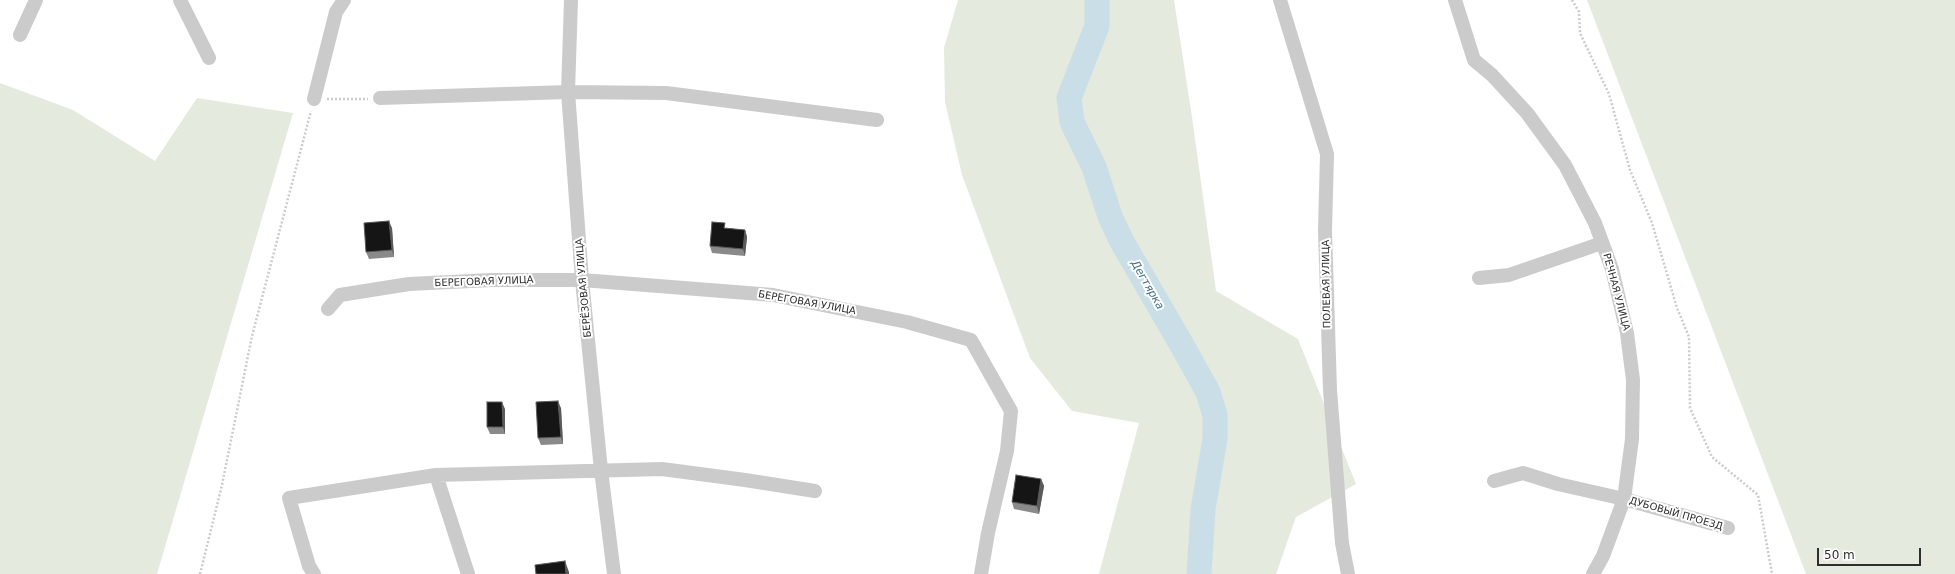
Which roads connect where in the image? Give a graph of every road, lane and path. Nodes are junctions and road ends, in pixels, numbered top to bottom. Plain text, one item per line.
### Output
1 (36, 0) edge
2 (180, 0) edge
3 (344, 0) edge
4 (571, 0) edge
5 (1280, 0) edge
6 (1455, 0) edge
7 (1572, 0) edge
8 (20, 35) dead end
9 (209, 58) dead end
10 (568, 92) junction
11 (380, 98) joint
12 (314, 99) junction
13 (877, 120) dead end
14 (1602, 243) junction
15 (1479, 278) dead end
16 (582, 280) junction
17 (328, 309) dead end
18 (601, 470) junction
19 (436, 475) junction
20 (1494, 481) dead end
21 (815, 491) dead end
22 (1624, 499) junction
23 (1728, 528) dead end
24 (200, 574) edge
25 (314, 574) edge
26 (468, 574) edge
27 (614, 574) edge
28 (981, 574) edge
29 (1348, 574) edge
30 (1593, 574) edge
31 (1772, 574) edge

1 - 8 street
2 - 9 street
3 - 12 street
4 - 10 street, БЕРЁЗОВАЯ УЛИЦА
5 - 29 street, ПОЛЕВАЯ УЛИЦА
6 - 14 street, РЕЧНАЯ УЛИЦА
7 - 31 path
10 - 11 street
10 - 13 street
10 - 16 street, БЕРЁЗОВАЯ УЛИЦА
11 - 12 path
12 - 24 path
14 - 15 street
14 - 22 street, РЕЧНАЯ УЛИЦА
16 - 17 street, БЕРЕГОВАЯ УЛИЦА
16 - 18 street, БЕРЁЗОВАЯ УЛИЦА
16 - 28 street, БЕРЕГОВАЯ УЛИЦА
18 - 19 street
18 - 21 street
18 - 27 street, БЕРЁЗОВАЯ УЛИЦА
19 - 25 street
19 - 26 street
20 - 22 street, ДУБОВЫЙ ПРОЕЗД
22 - 23 street, ДУБОВЫЙ ПРОЕЗД
22 - 30 street, РЕЧНАЯ УЛИЦА

